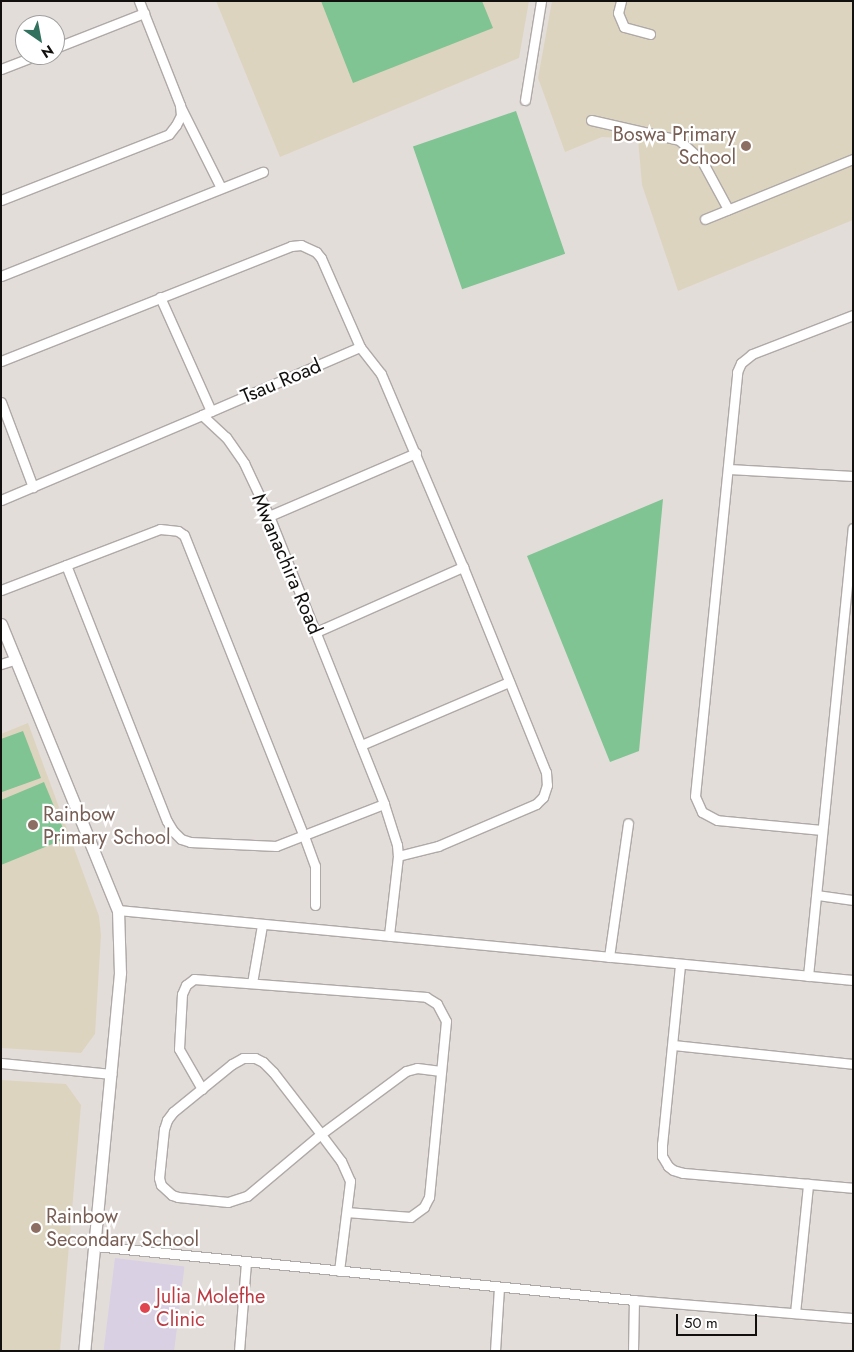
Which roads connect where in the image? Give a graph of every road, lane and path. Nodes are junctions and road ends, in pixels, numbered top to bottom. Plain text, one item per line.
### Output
1 (139, 1) edge
2 (541, 1) edge
3 (620, 1) edge
4 (144, 13) junction
5 (650, 34) dead end
6 (65, 44) edge
7 (15, 64) edge
8 (1, 69) edge
9 (525, 100) dead end
10 (180, 105) junction
11 (591, 120) dead end
12 (853, 159) edge
13 (263, 172) dead end
14 (221, 188) junction
15 (1, 200) edge
16 (728, 209) junction
17 (705, 219) dead end
18 (1, 276) edge
19 (160, 297) junction
20 (853, 315) edge
21 (360, 348) junction
22 (1, 361) edge
23 (1, 402) edge
24 (211, 411) junction
25 (202, 415) junction
26 (416, 453) junction
27 (729, 469) junction
28 (853, 476) edge
29 (33, 487) junction
30 (1, 500) edge
31 (269, 516) junction
32 (853, 528) edge
33 (852, 546) edge
34 (66, 565) junction
35 (463, 567) junction
36 (1, 590) edge
37 (1, 624) edge
38 (316, 632) junction
39 (16, 659) junction
40 (1, 664) edge
41 (509, 682) junction
42 (361, 745) junction
43 (384, 804) junction
44 (628, 823) dead end
45 (822, 830) junction
46 (304, 836) junction
47 (398, 856) junction
48 (818, 895) junction
49 (853, 900) edge
50 (315, 905) dead end
51 (118, 910) junction
52 (262, 925) junction
53 (389, 935) junction
54 (609, 956) junction
55 (680, 964) junction
56 (808, 976) junction
57 (853, 980) edge
58 (252, 983) junction
59 (673, 1045) junction
60 (1, 1063) edge
61 (853, 1064) edge
62 (441, 1071) junction
63 (111, 1074) junction
64 (202, 1090) junction
65 (321, 1134) junction
66 (808, 1184) junction
67 (853, 1188) edge
68 (347, 1212) junction
69 (95, 1246) junction
70 (246, 1262) junction
71 (339, 1271) junction
72 (499, 1287) junction
73 (634, 1300) junction
74 (795, 1313) junction
75 (853, 1318) edge
76 (84, 1351) edge
77 (239, 1351) edge
78 (495, 1351) edge
79 (633, 1351) edge

1 - 4 street
2 - 9 street
3 - 5 street
4 - 6 street
4 - 10 street
7 - 8 street
10 - 14 street
10 - 15 street
11 - 16 street
12 - 16 street
13 - 14 street
14 - 18 street
16 - 17 street
19 - 21 street
19 - 22 street
19 - 24 street
20 - 27 street
21 - 24 street, Tsau Road
21 - 26 street
23 - 29 street
24 - 25 street, Tsau Road
25 - 29 street
25 - 31 street, Mwanachira Road
26 - 31 street
26 - 35 street
27 - 28 street
27 - 45 street
29 - 30 street
31 - 38 street, Mwanachira Road
32 - 33 street
33 - 45 street
34 - 36 street
34 - 46 street
34 - 46 street
35 - 38 street
35 - 41 street
37 - 39 street
38 - 42 street, Mwanachira Road
39 - 40 street
39 - 51 street
41 - 42 street
41 - 47 street
42 - 43 street, Mwanachira Road
43 - 46 street
43 - 47 street, Mwanachira Road
44 - 54 street
45 - 48 street
46 - 50 street
47 - 53 street, Mwanachira Road
48 - 49 street
48 - 56 street
51 - 52 street
51 - 63 street
52 - 53 street
52 - 58 street
53 - 54 street
54 - 55 street
55 - 56 street
55 - 59 street
56 - 57 street
58 - 62 street
58 - 64 street
59 - 61 street
59 - 66 street
60 - 63 street
62 - 65 street
62 - 68 street
63 - 69 street
64 - 65 street
64 - 65 street
65 - 68 street
66 - 67 street
66 - 74 street
68 - 71 street
69 - 70 street
69 - 76 street
70 - 71 street
70 - 77 street
71 - 72 street
72 - 73 street
72 - 78 street
73 - 74 street
73 - 79 street
74 - 75 street

